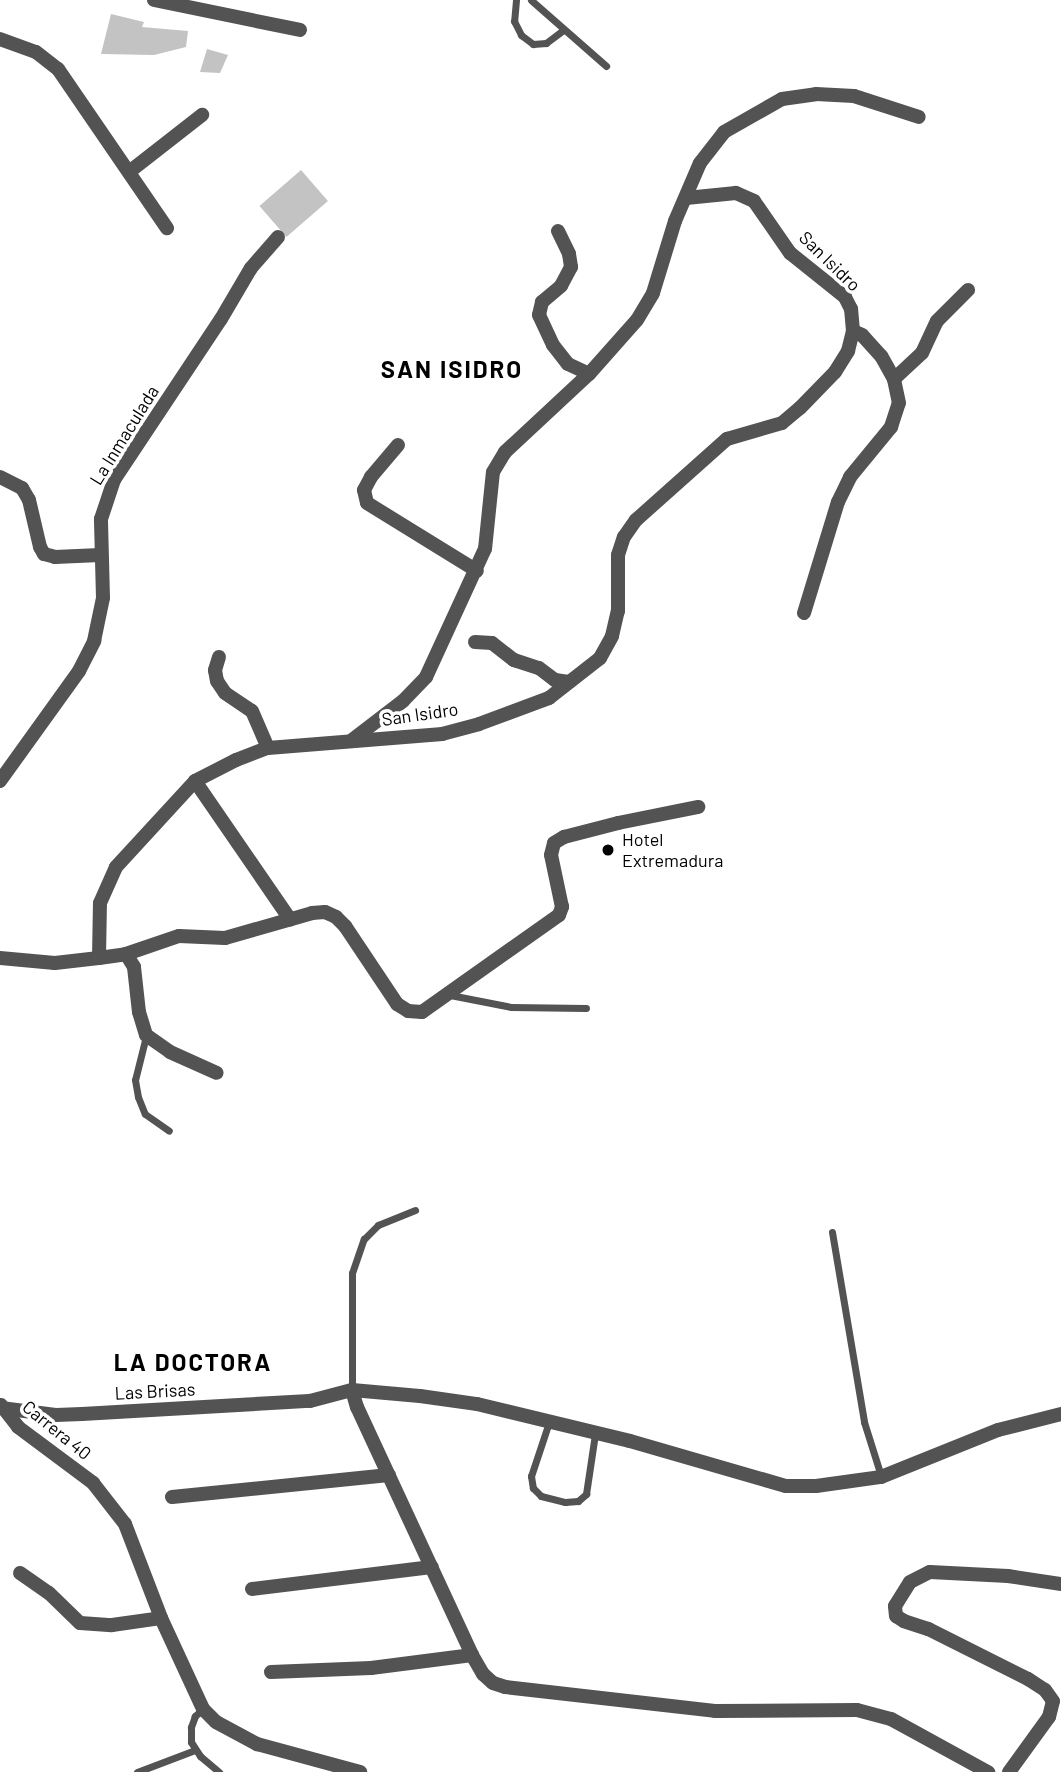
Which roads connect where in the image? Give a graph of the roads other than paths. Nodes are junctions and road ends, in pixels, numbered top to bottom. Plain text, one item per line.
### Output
1 (154, 0) edge
2 (516, 0) edge
3 (531, 0) edge
4 (300, 30) dead end
5 (563, 30) junction
6 (0, 39) edge
7 (606, 66) dead end
8 (202, 115) dead end
9 (919, 117) dead end
10 (129, 172) junction
11 (686, 198) junction
12 (167, 228) dead end
13 (558, 231) dead end
14 (278, 237) dead end
15 (968, 290) dead end
16 (853, 331) junction
17 (589, 374) junction
18 (894, 379) junction
19 (398, 445) dead end
20 (0, 477) edge
21 (100, 555) junction
22 (477, 571) junction
23 (804, 613) dead end
24 (475, 642) dead end
25 (219, 657) dead end
26 (569, 682) junction
27 (348, 743) junction
28 (268, 748) junction
29 (0, 781) edge
30 (195, 781) junction
31 (698, 807) dead end
32 (290, 919) junction
33 (126, 954) junction
34 (0, 958) edge
35 (99, 958) junction
36 (450, 995) junction
37 (586, 1008) dead end
38 (146, 1035) junction
39 (217, 1073) dead end
40 (169, 1131) dead end
41 (415, 1210) dead end
42 (832, 1232) dead end
43 (352, 1390) junction
44 (1, 1406) edge
45 (1061, 1414) edge
46 (549, 1422) junction
47 (595, 1434) junction
48 (389, 1475) junction
49 (881, 1477) junction
50 (172, 1497) dead end
51 (432, 1567) junction
52 (20, 1573) dead end
53 (1061, 1584) edge
54 (252, 1589) dead end
55 (161, 1618) junction
56 (472, 1655) junction
57 (271, 1672) dead end
58 (203, 1709) junction
59 (195, 1750) junction
60 (137, 1772) edge
61 (219, 1772) edge
62 (360, 1772) edge
63 (988, 1772) edge
64 (1009, 1772) edge

1 - 4 street
2 - 5 lane
3 - 5 lane
5 - 7 lane
6 - 10 street
8 - 10 street
9 - 11 street
10 - 12 street
11 - 16 street, San Isidro
11 - 17 street, San Isidro
13 - 17 street
14 - 21 street, La Inmaculada
15 - 18 street
16 - 18 street
16 - 26 street, San Isidro
17 - 22 street, San Isidro
18 - 23 street
19 - 22 street
20 - 21 street
21 - 29 street, La Inmaculada
22 - 27 street, San Isidro
24 - 26 street
25 - 28 street
26 - 27 street, San Isidro
27 - 28 street, San Isidro
28 - 30 street, San Isidro
30 - 32 street
30 - 35 street, San Isidro
31 - 36 street
32 - 33 street
32 - 36 street
33 - 35 street
33 - 38 street
34 - 35 street
36 - 37 lane
38 - 39 street
38 - 40 lane
41 - 43 lane
42 - 49 lane
43 - 44 street, Las Brisas
43 - 46 street, Las Brisas
43 - 48 street
44 - 55 street, Carrera 40
45 - 49 street, Las Brisas
46 - 47 street, Las Brisas
46 - 47 lane
47 - 49 street, Las Brisas
48 - 50 street
48 - 51 street
51 - 54 street
51 - 56 street
52 - 55 street
53 - 64 street
55 - 58 street, Carrera 40
56 - 57 street
56 - 63 street
58 - 59 lane
58 - 62 street
59 - 60 lane
59 - 61 lane

